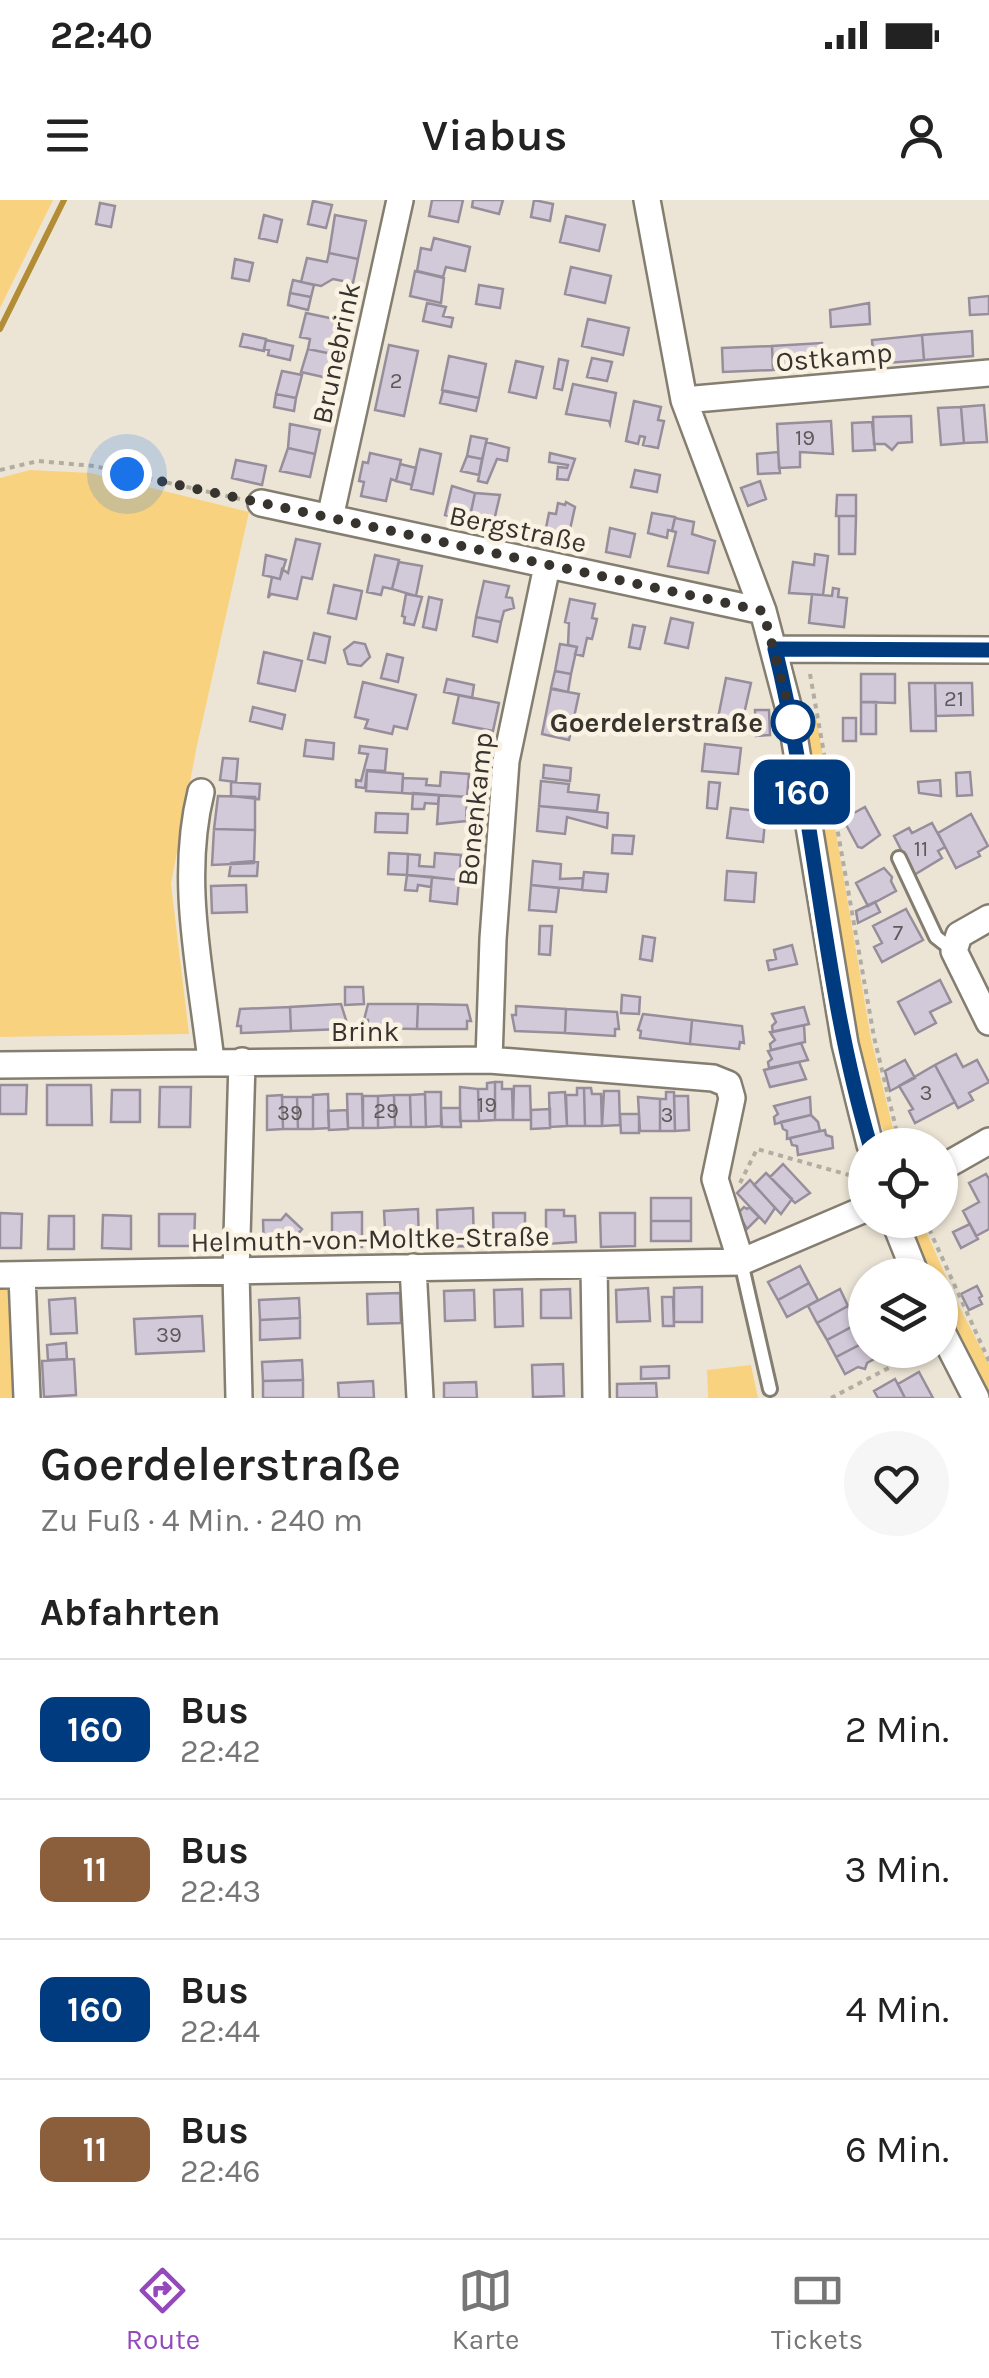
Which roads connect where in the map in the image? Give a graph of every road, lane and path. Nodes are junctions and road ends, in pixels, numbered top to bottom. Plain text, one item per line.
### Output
1 (400, 200) edge
2 (647, 200) edge
3 (989, 373) edge
4 (684, 400) junction
5 (0, 470) edge
6 (261, 503) joint
7 (330, 518) junction
8 (547, 566) junction
9 (763, 611) junction
10 (804, 647) junction
11 (775, 649) junction
12 (989, 650) edge
13 (201, 792) dead end
14 (899, 858) dead end
15 (989, 918) edge
16 (954, 951) junction
17 (989, 1022) edge
18 (489, 1060) junction
19 (212, 1061) junction
20 (242, 1061) junction
21 (0, 1064) edge
22 (866, 1128) edge
23 (896, 1128) edge
24 (989, 1141) edge
25 (958, 1159) edge
26 (848, 1175) edge
27 (724, 1214) junction
28 (848, 1217) edge
29 (933, 1238) edge
30 (741, 1262) junction
31 (594, 1265) junction
32 (412, 1267) junction
33 (236, 1272) junction
34 (11, 1276) edge
35 (989, 1361) edge
36 (958, 1363) edge
37 (888, 1368) edge
38 (770, 1389) dead end
39 (27, 1398) edge
40 (239, 1398) edge
41 (420, 1398) edge
42 (596, 1398) edge
43 (831, 1398) edge
44 (976, 1398) edge

1 - 7 street, Brunebrink
2 - 4 street
3 - 4 street, Ostkamp
4 - 9 street
5 - 6 path
6 - 7 street, Bergstraße
7 - 8 street, Bergstraße
8 - 9 street, Bergstraße
8 - 18 street, Bonenkamp
9 - 11 street
10 - 11 street
10 - 12 street
10 - 23 path
11 - 22 street
13 - 19 street
14 - 16 lane
15 - 16 street
16 - 17 street
18 - 20 street, Brink
18 - 27 street, Brink
19 - 20 street, Brink
19 - 21 street, Brink
20 - 33 street
24 - 25 street
26 - 27 path
27 - 30 street
28 - 30 street, Helmuth-von-Moltke-Straße
29 - 35 path
30 - 31 street, Helmuth-von-Moltke-Straße
30 - 38 lane
31 - 32 street, Helmuth-von-Moltke-Straße
31 - 42 street
32 - 33 street, Helmuth-von-Moltke-Straße
32 - 41 street
33 - 34 street, Helmuth-von-Moltke-Straße
33 - 40 street
34 - 39 street
36 - 44 street
37 - 43 path

